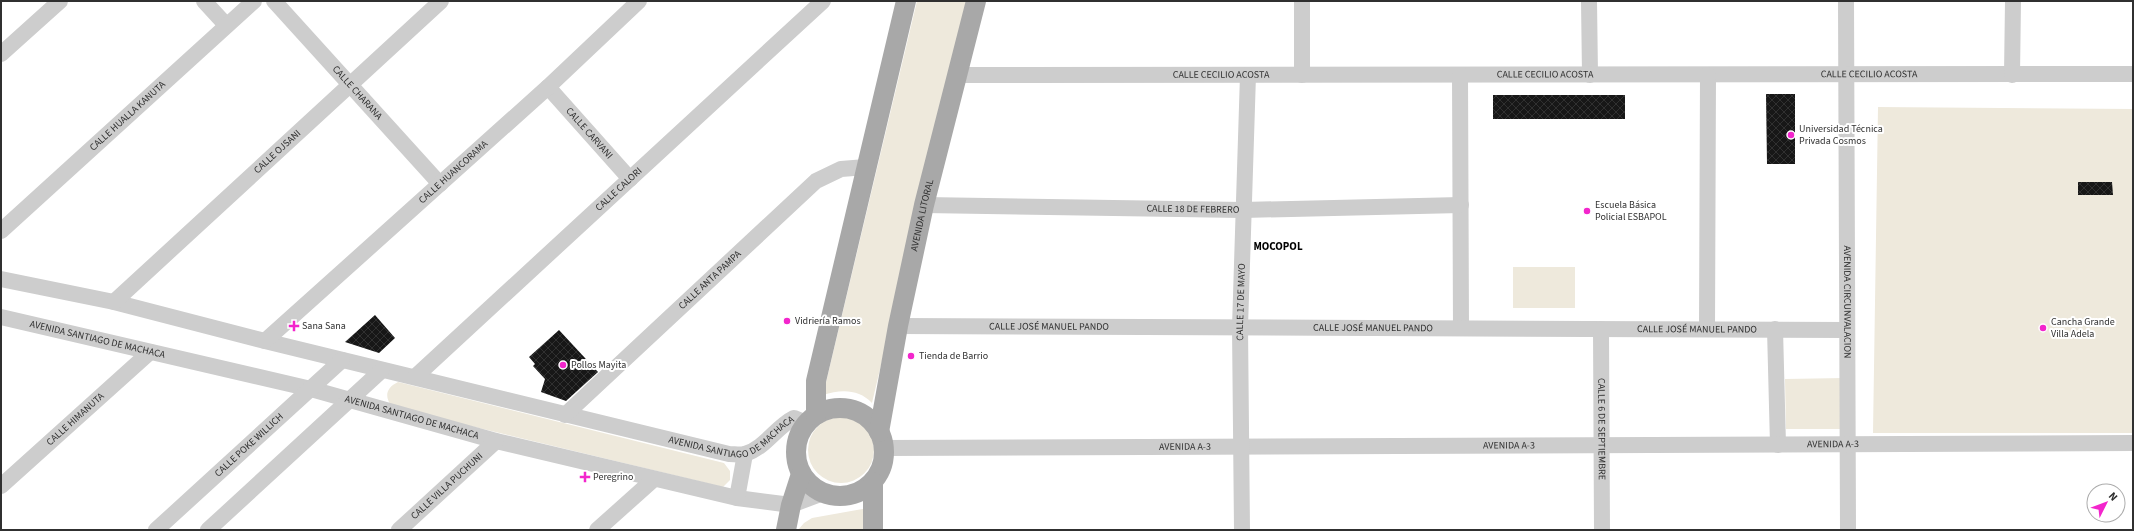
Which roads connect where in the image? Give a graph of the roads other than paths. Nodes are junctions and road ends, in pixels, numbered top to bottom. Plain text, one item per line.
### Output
1 (60, 1) edge
2 (204, 1) edge
3 (254, 1) edge
4 (274, 1) edge
5 (441, 1) edge
6 (640, 1) edge
7 (823, 1) edge
8 (906, 1) edge
9 (976, 1) edge
10 (1302, 1) edge
11 (1589, 1) edge
12 (1846, 1) edge
13 (2013, 1) edge
14 (226, 25) junction
15 (1, 54) edge
16 (1846, 74) junction
17 (2012, 74) junction
18 (2133, 74) edge
19 (957, 75) junction
20 (1248, 75) junction
21 (1302, 75) junction
22 (1460, 75) junction
23 (1590, 75) junction
24 (1708, 75) junction
25 (349, 84) junction
26 (548, 87) junction
27 (866, 167) junction
28 (630, 178) junction
29 (440, 184) junction
30 (924, 205) junction
31 (1461, 205) junction
32 (1243, 210) junction
33 (1, 231) edge
34 (1, 279) edge
35 (114, 302) junction
36 (1, 317) edge
37 (898, 326) junction
38 (1240, 327) junction
39 (1461, 328) junction
40 (1601, 329) junction
41 (1707, 329) junction
42 (1775, 330) junction
43 (1847, 330) junction
44 (266, 341) junction
45 (150, 352) junction
46 (342, 360) junction
47 (382, 370) junction
48 (415, 377) junction
49 (311, 389) junction
50 (348, 400) junction
51 (565, 415) junction
52 (811, 419) junction
53 (882, 440) junction
54 (496, 441) junction
55 (2133, 443) edge
56 (1848, 444) junction
57 (1602, 445) junction
58 (1778, 445) junction
59 (1241, 446) junction
60 (745, 454) junction
61 (801, 474) junction
62 (654, 479) junction
63 (873, 482) junction
64 (1, 486) edge
65 (823, 493) junction
66 (737, 498) junction
67 (791, 505) junction
68 (785, 529) edge
69 (156, 530) edge
70 (208, 530) edge
71 (398, 530) edge
72 (597, 530) edge
73 (873, 530) edge
74 (1242, 530) edge
75 (1602, 530) edge
76 (1848, 530) edge

1 - 15 street
2 - 14 street
3 - 14 street, CALLE HUALLA KANUTA
4 - 25 street, CALLE CHARANA
5 - 25 street, CALLE OJSANI
6 - 26 street, CALLE HUANCORAMA
7 - 28 street, CALLE CALORI
8 - 27 main road
9 - 19 main road, AVENIDA LITORAL
10 - 21 street
11 - 23 street
12 - 16 street, AVENIDA CIRCUNVALACION
13 - 17 street
14 - 33 street, CALLE HUALLA KANUTA
16 - 17 street, CALLE CECILIO ACOSTA
16 - 24 street, CALLE CECILIO ACOSTA
16 - 43 street, AVENIDA CIRCUNVALACION
17 - 18 street, CALLE CECILIO ACOSTA
19 - 20 street, CALLE CECILIO ACOSTA
19 - 30 main road, AVENIDA LITORAL
20 - 21 street, CALLE CECILIO ACOSTA
20 - 32 street, CALLE 17 DE MAYO
21 - 22 street, CALLE CECILIO ACOSTA
22 - 23 street, CALLE CECILIO ACOSTA
22 - 31 street
23 - 24 street, CALLE CECILIO ACOSTA
24 - 41 street
25 - 29 street, CALLE CHARANA
25 - 35 street, CALLE OJSANI
26 - 28 street, CALLE CARVANI
26 - 29 street, CALLE HUANCORAMA
27 - 51 street, CALLE ANTA PAMPA
27 - 52 main road
28 - 48 street, CALLE CALORI
29 - 44 street, CALLE HUANCORAMA
30 - 32 street, CALLE 18 DE FEBRERO
30 - 37 main road, AVENIDA LITORAL
31 - 32 street, CALLE 18 DE FEBRERO
31 - 39 street
32 - 38 street, CALLE 17 DE MAYO
34 - 35 street, AVENIDA SANTIAGO DE MACHACA
35 - 44 street, AVENIDA SANTIAGO DE MACHACA
36 - 45 street, AVENIDA SANTIAGO DE MACHACA
37 - 38 street, CALLE JOSÉ MANUEL PANDO
37 - 53 main road, AVENIDA LITORAL
38 - 39 street, CALLE JOSÉ MANUEL PANDO
38 - 59 street, CALLE 17 DE MAYO
39 - 40 street, CALLE JOSÉ MANUEL PANDO
40 - 41 street, CALLE JOSÉ MANUEL PANDO
40 - 57 street, CALLE 6 DE SEPTIEMBRE
41 - 42 street, CALLE JOSÉ MANUEL PANDO
42 - 43 street, CALLE JOSÉ MANUEL PANDO
42 - 58 street
43 - 56 street, AVENIDA CIRCUNVALACION
44 - 46 street, AVENIDA SANTIAGO DE MACHACA
45 - 49 street, AVENIDA SANTIAGO DE MACHACA
45 - 64 street, CALLE HIMANUTA
46 - 47 street, AVENIDA SANTIAGO DE MACHACA
46 - 49 street, CALLE POKE WILLICH
47 - 48 street, AVENIDA SANTIAGO DE MACHACA
47 - 50 street
48 - 51 street, AVENIDA SANTIAGO DE MACHACA
49 - 50 street, AVENIDA SANTIAGO DE MACHACA
49 - 69 street, CALLE POKE WILLICH
50 - 54 street, AVENIDA SANTIAGO DE MACHACA
50 - 70 street
51 - 60 street, AVENIDA SANTIAGO DE MACHACA
52 - 53 main road
52 - 60 street, AVENIDA SANTIAGO DE MACHACA
52 - 61 main road
53 - 59 street, AVENIDA A-3
53 - 63 main road
54 - 62 street, AVENIDA SANTIAGO DE MACHACA
54 - 71 street, CALLE VILLA PUCHUNI
55 - 56 street, AVENIDA A-3
56 - 58 street, AVENIDA A-3
56 - 76 street, AVENIDA CIRCUNVALACION
57 - 58 street, AVENIDA A-3
57 - 59 street, AVENIDA A-3
57 - 75 street, CALLE 6 DE SEPTIEMBRE
59 - 74 street, CALLE 17 DE MAYO
60 - 66 street
61 - 65 main road
61 - 67 main road
62 - 66 street, AVENIDA SANTIAGO DE MACHACA
62 - 72 street
63 - 65 main road
63 - 73 main road
65 - 67 street, AVENIDA SANTIAGO DE MACHACA
66 - 67 street, AVENIDA SANTIAGO DE MACHACA
67 - 68 main road

